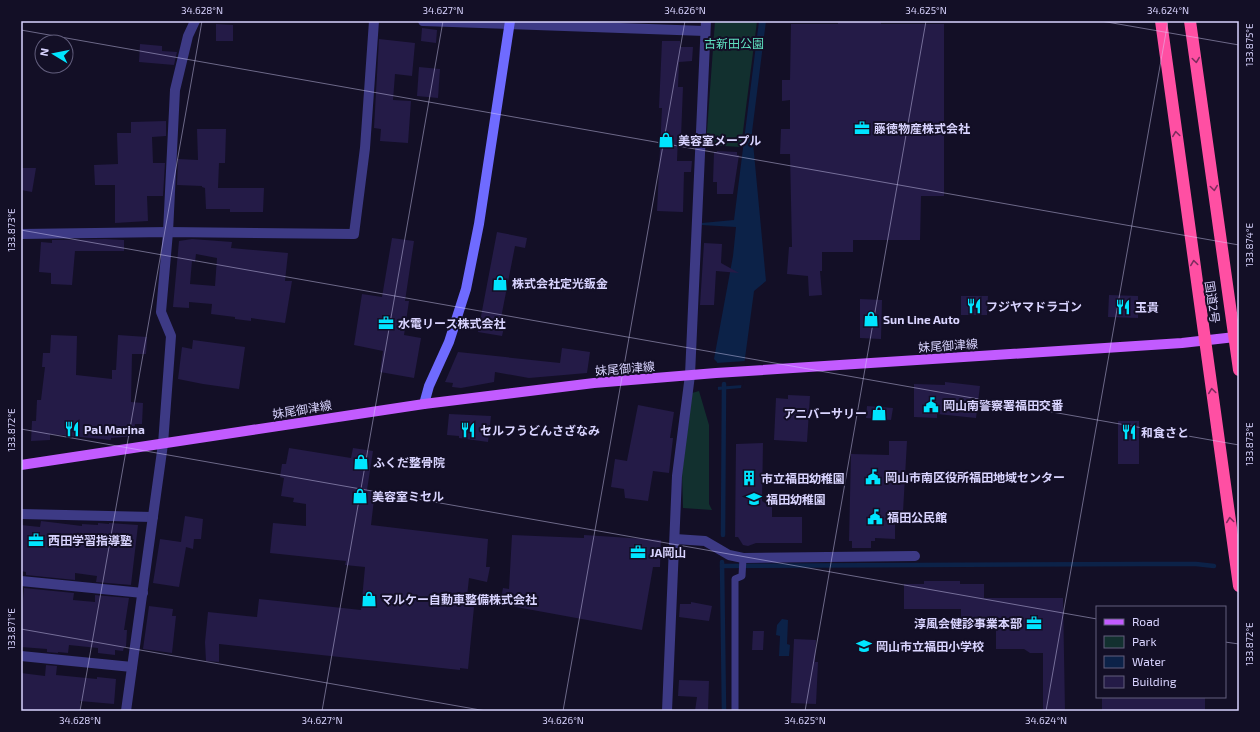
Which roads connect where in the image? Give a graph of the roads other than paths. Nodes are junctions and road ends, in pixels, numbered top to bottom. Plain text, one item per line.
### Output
1 (195, 21) edge
2 (374, 21) edge
3 (423, 21) edge
4 (1161, 21) edge
5 (1190, 21) edge
6 (510, 22) edge
7 (705, 26) edge
8 (168, 232) junction
9 (21, 234) edge
10 (1237, 337) edge
11 (1204, 340) junction
12 (1239, 370) edge
13 (690, 375) junction
14 (424, 404) junction
15 (163, 444) junction
16 (21, 465) edge
17 (21, 514) edge
18 (153, 517) junction
19 (675, 539) junction
20 (915, 556) dead end
21 (743, 560) junction
22 (21, 581) edge
23 (1239, 586) edge
24 (143, 593) junction
25 (21, 656) edge
26 (132, 667) junction
27 (126, 711) edge
28 (667, 711) edge
29 (735, 711) edge

1 - 8 street
2 - 8 street
3 - 6 street
11 -> 4 highway, 国道2号
5 -> 10 highway, 国道2号
6 - 7 street
6 - 14 street
7 - 13 street
8 - 9 street
8 - 15 street
10 - 11 main road, 妹尾御津線
10 - 12 highway, 国道2号
11 - 13 main road, 妹尾御津線
23 -> 11 highway, 国道2号
13 - 14 main road, 妹尾御津線
13 - 19 street
14 - 15 main road, 妹尾御津線
15 - 16 main road, 妹尾御津線
15 - 18 street
17 - 18 street
18 - 24 street
19 - 21 street
19 - 28 street
20 - 21 street
21 - 29 lane
22 - 24 street
24 - 26 street
25 - 26 street
26 - 27 street

